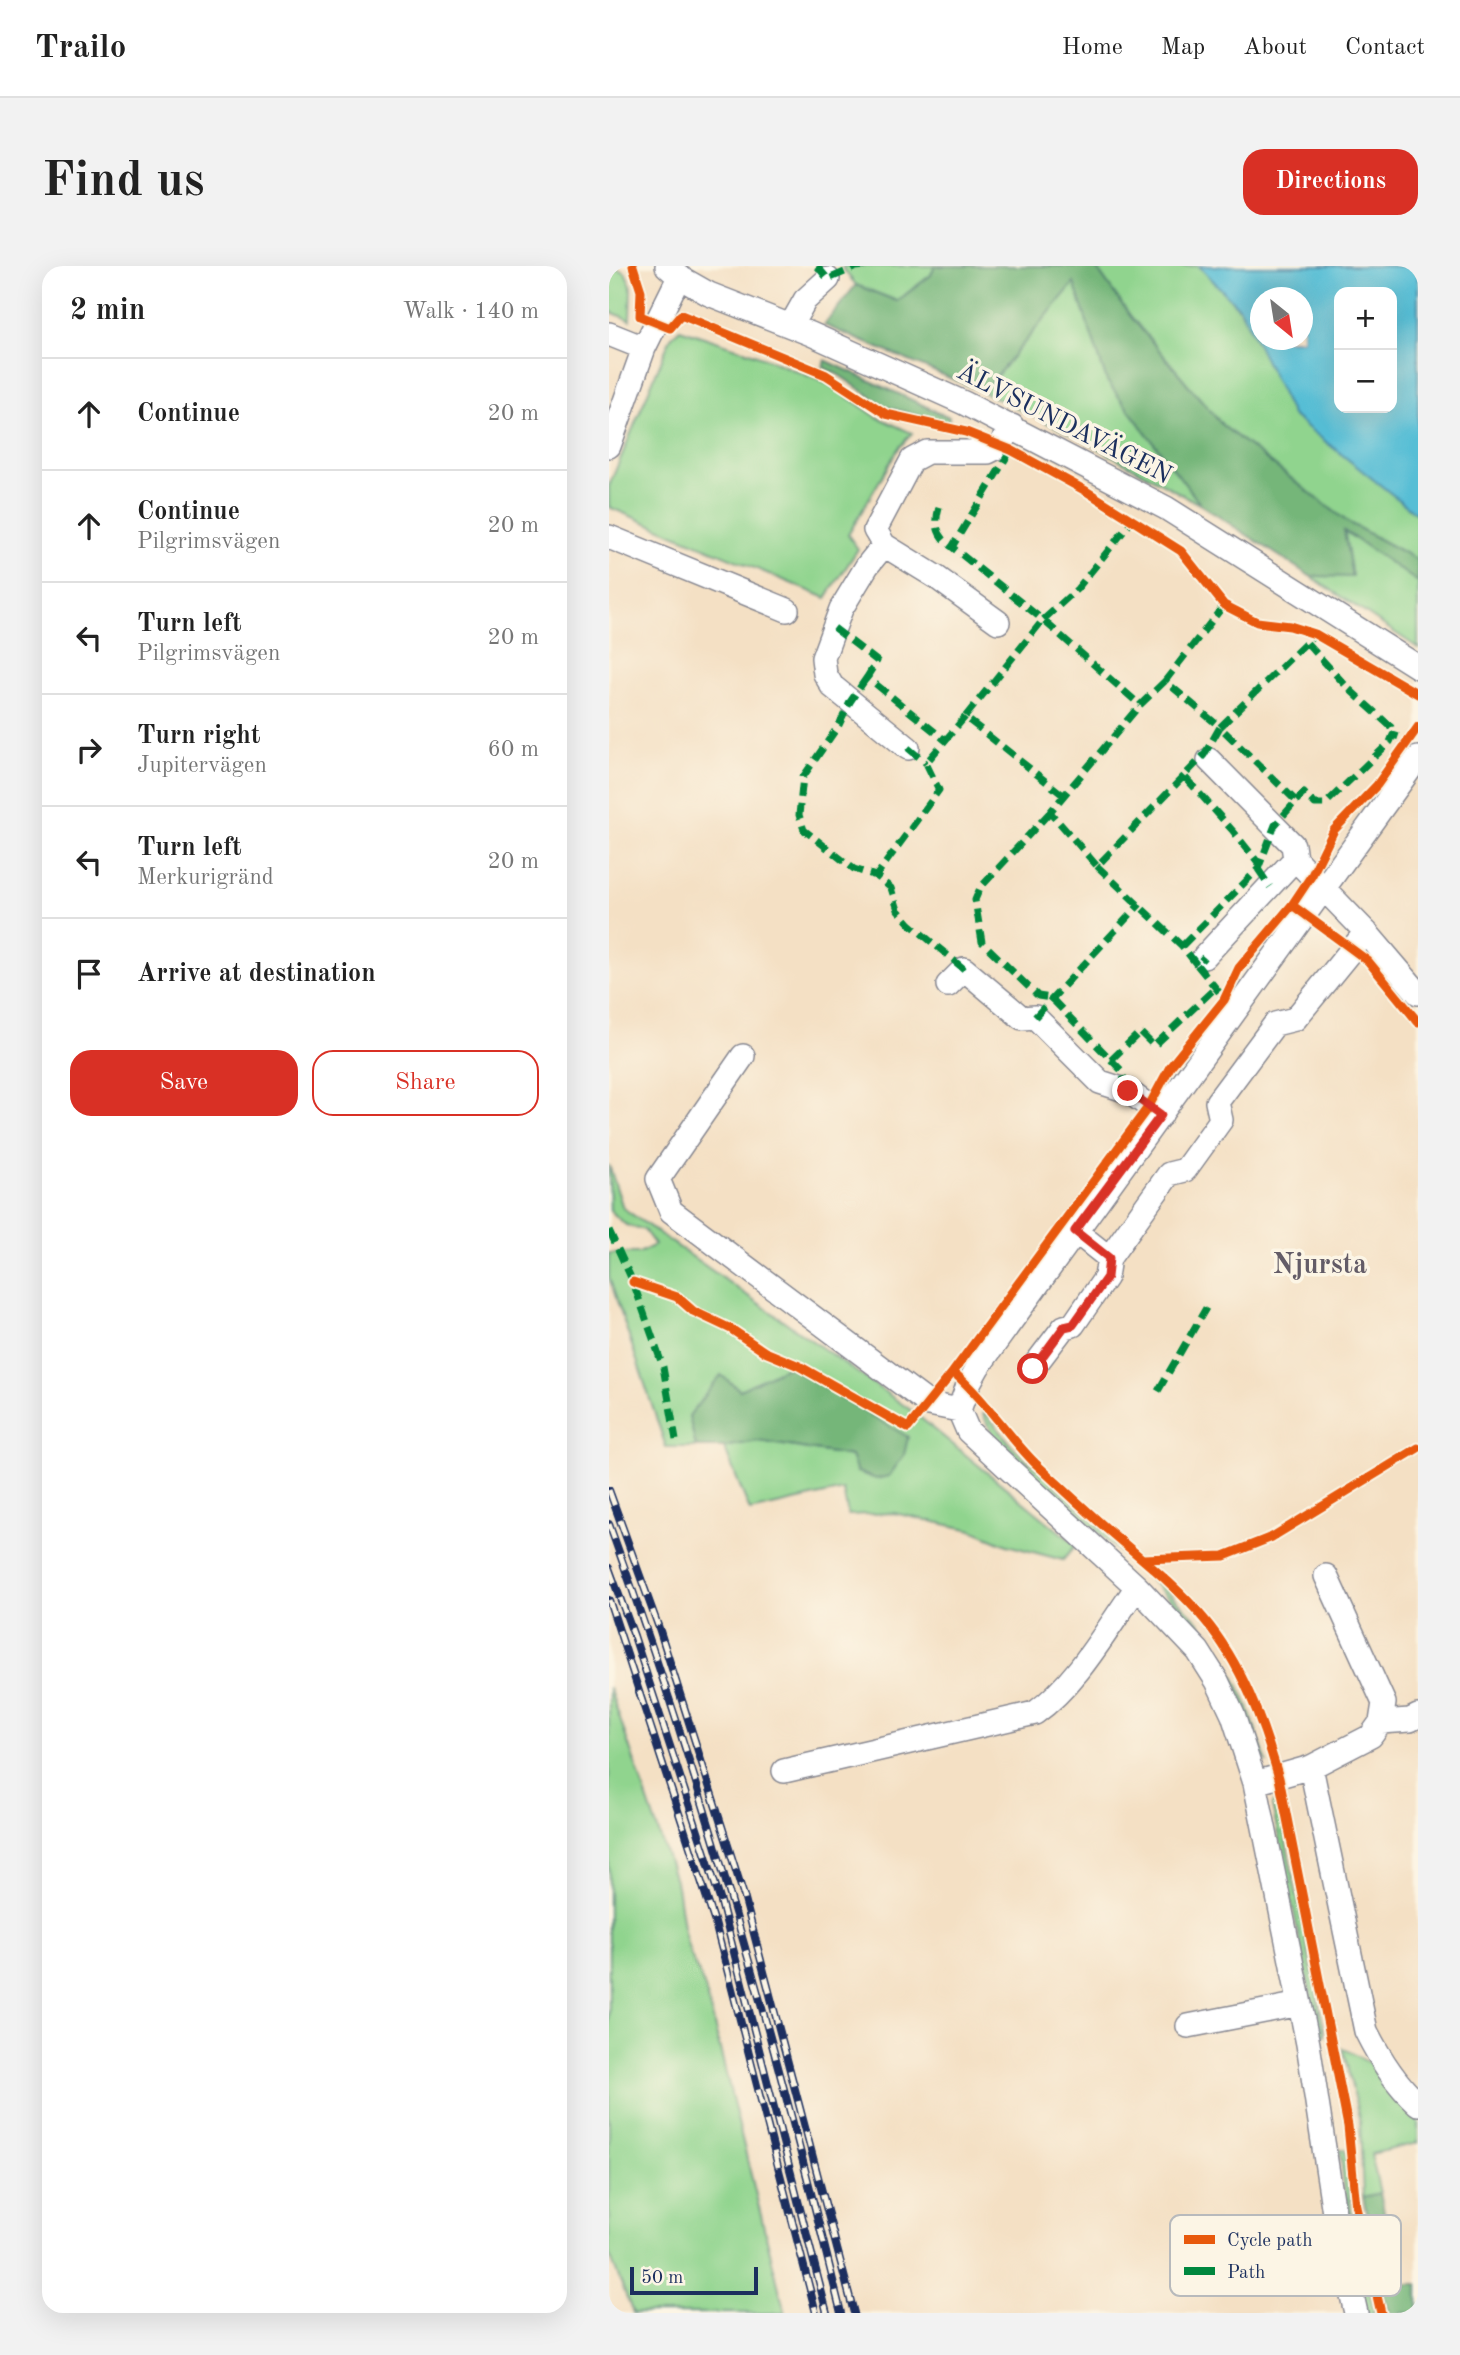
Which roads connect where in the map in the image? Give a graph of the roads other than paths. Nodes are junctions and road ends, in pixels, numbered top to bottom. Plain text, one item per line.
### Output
1 (673, 272) edge
2 (828, 279) dead end
3 (791, 325) junction
4 (609, 334) edge
5 (644, 348) junction
6 (1012, 426) junction
7 (609, 446) edge
8 (609, 537) edge
9 (884, 545) junction
10 (787, 610) dead end
11 (998, 622) dead end
12 (1418, 667) edge
13 (908, 748) dead end
14 (1418, 758) edge
15 (1209, 760) dead end
16 (1295, 859) junction
17 (1325, 889) junction
18 (1366, 932) junction
19 (1204, 957) dead end
20 (948, 985) dead end
21 (1418, 993) edge
22 (743, 1056) dead end
23 (1161, 1115) junction
24 (1075, 1231) junction
25 (1109, 1258) junction
26 (1033, 1369) dead end
27 (959, 1410) junction
28 (1326, 1576) dead end
29 (1137, 1587) junction
30 (1418, 1716) edge
31 (1381, 1722) junction
32 (1311, 1768) junction
33 (784, 1771) dead end
34 (1255, 1783) junction
35 (1300, 2004) junction
36 (1188, 2026) dead end
37 (1418, 2104) edge
38 (1334, 2215) edge

1 - 3 street, ÄLVSUNDAVÄGEN
1 - 5 street
2 - 3 street
3 - 6 street, ÄLVSUNDAVÄGEN
4 - 5 street
5 - 7 street
6 - 9 street
6 - 12 street, ÄLVSUNDAVÄGEN
8 - 10 street
9 - 11 street
9 - 13 street
14 - 17 street
15 - 16 street
16 - 17 street
16 - 19 street
17 - 18 street
17 - 23 street
18 - 21 street
18 - 25 street
20 - 23 street
22 - 27 street
23 - 24 street
24 - 25 street
24 - 27 street
25 - 26 street
27 - 29 street
28 - 31 street
29 - 33 street
29 - 34 street
30 - 31 street
31 - 32 street
32 - 34 street
32 - 37 street
34 - 35 street
35 - 36 street
35 - 38 street

